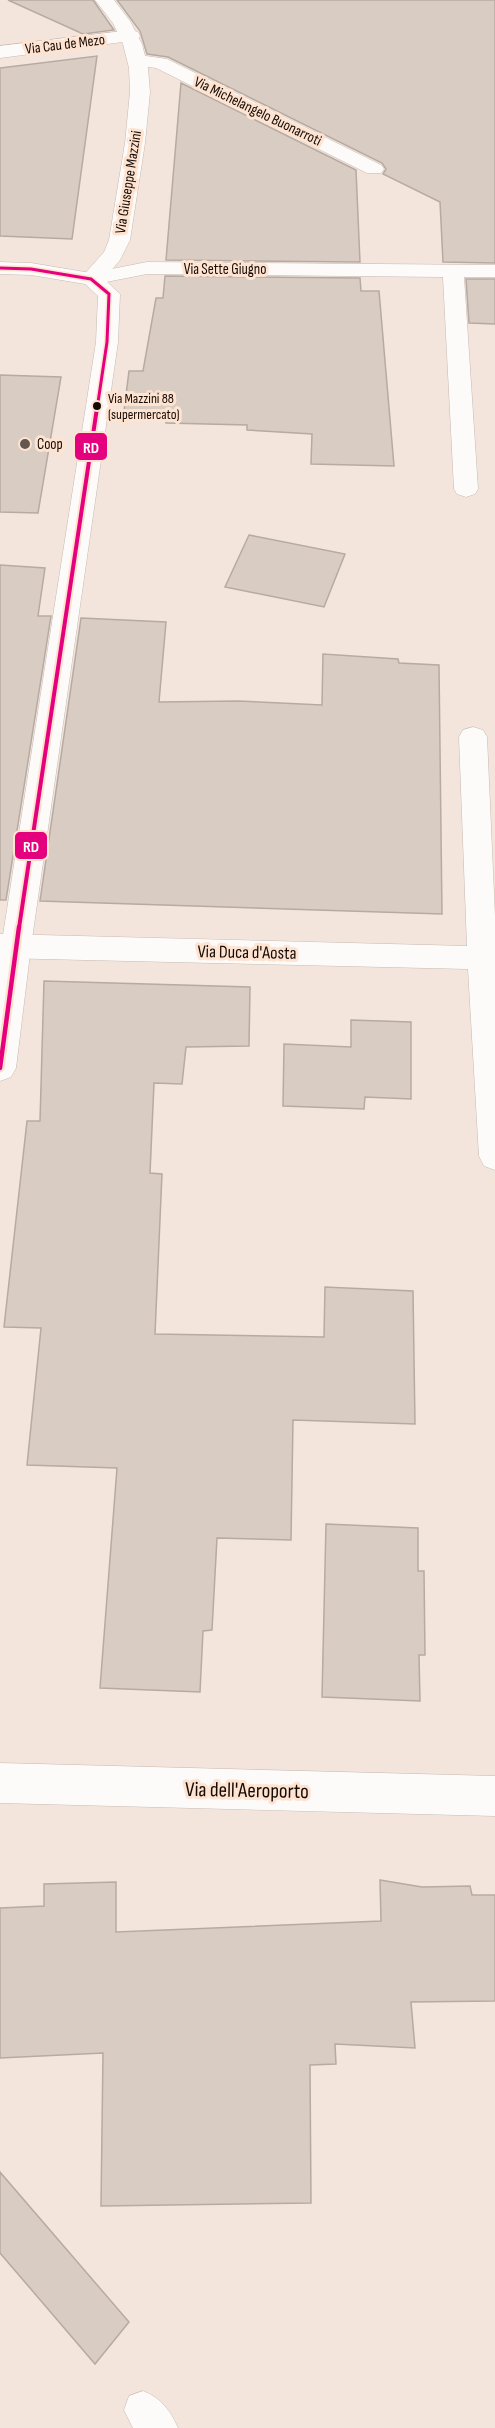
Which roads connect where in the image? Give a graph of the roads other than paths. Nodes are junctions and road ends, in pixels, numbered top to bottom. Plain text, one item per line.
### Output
1 (104, 0) edge
2 (131, 36) junction
3 (0, 52) edge
4 (139, 61) junction
5 (374, 169) dead end
6 (0, 268) edge
7 (453, 270) junction
8 (495, 271) edge
9 (91, 279) junction
10 (466, 489) dead end
11 (473, 737) dead end
12 (8, 946) edge
13 (489, 958) edge
14 (0, 1068) edge
15 (495, 1156) edge
16 (0, 1783) edge
17 (495, 1796) edge

1 - 2 street, Via Giuseppe Mazzini
2 - 3 street, Via Cau de Mezo
2 - 4 street, Via Giuseppe Mazzini
4 - 5 street, Via Michelangelo Buonarroti
4 - 9 street, Via Giuseppe Mazzini
6 - 9 street, Via Sette Giugno
7 - 8 street, Via Sette Giugno
7 - 9 street, Via Sette Giugno
7 - 10 street
9 - 12 street
11 - 13 street
12 - 13 street, Via Duca d'Aosta
12 - 14 street
13 - 15 street
16 - 17 street, Via dell'Aeroporto

